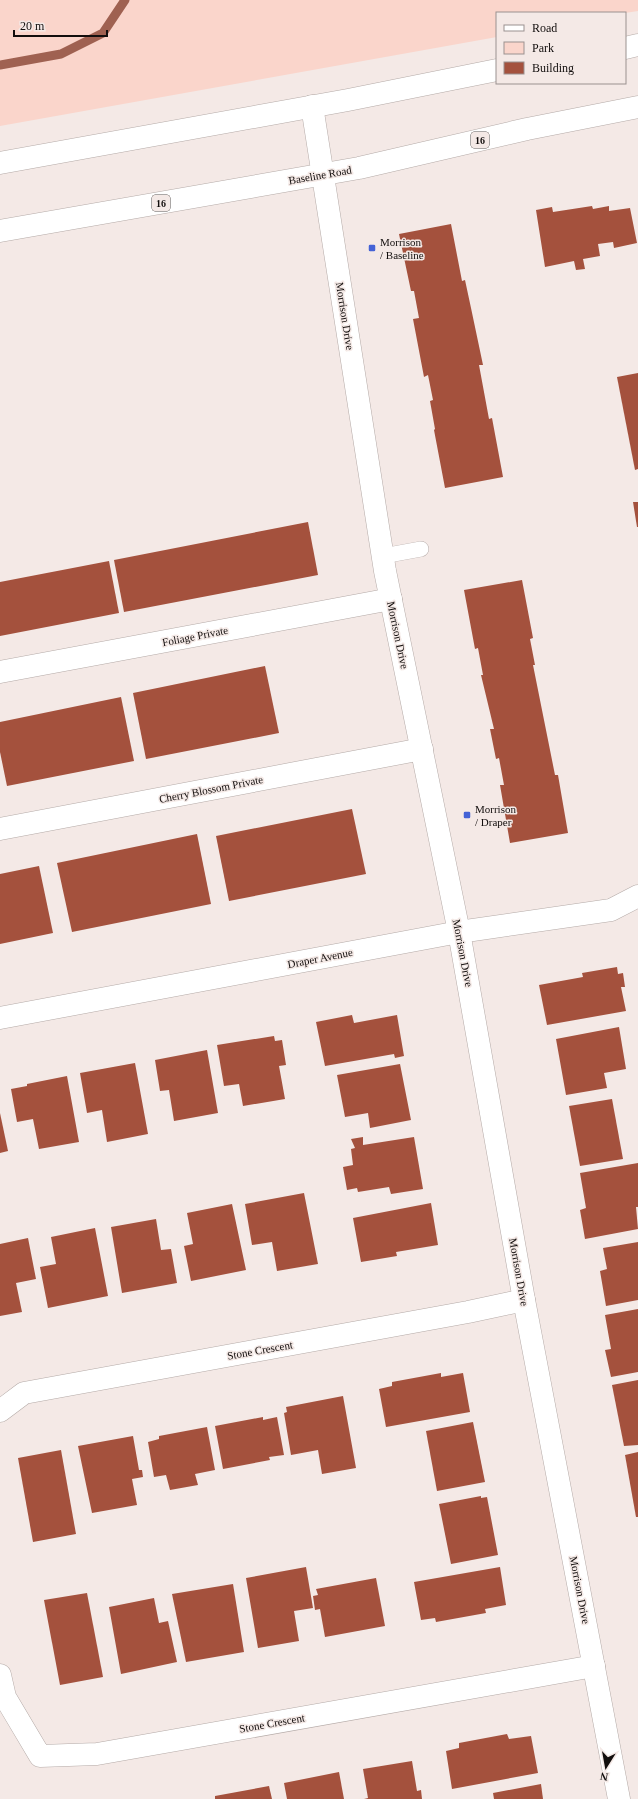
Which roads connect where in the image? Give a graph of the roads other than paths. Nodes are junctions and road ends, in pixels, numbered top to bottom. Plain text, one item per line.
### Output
1 (638, 45) edge
2 (626, 48) edge
3 (496, 70) edge
4 (312, 106) junction
5 (638, 106) edge
6 (0, 163) edge
7 (322, 174) junction
8 (0, 231) edge
9 (421, 549) dead end
10 (383, 556) junction
11 (391, 599) junction
12 (0, 672) edge
13 (422, 749) junction
14 (0, 829) edge
15 (638, 896) edge
16 (459, 932) junction
17 (0, 1018) edge
18 (524, 1300) junction
19 (0, 1411) edge
20 (594, 1666) junction
21 (0, 1675) edge
22 (619, 1799) edge

1 - 2 street
3 - 4 street
4 - 6 street
4 - 7 street, Morrison Drive
5 - 7 street, Baseline Road / 16
7 - 8 street, Baseline Road / 16
7 - 10 street, Morrison Drive
9 - 10 lane
10 - 11 street, Morrison Drive
11 - 12 street, Foliage Private
11 - 13 street, Morrison Drive
13 - 14 street, Cherry Blossom Private
13 - 16 street, Morrison Drive
15 - 16 street, Draper Avenue
16 - 17 street, Draper Avenue
16 - 18 street, Morrison Drive
18 - 19 street, Stone Crescent
18 - 20 street, Morrison Drive
20 - 21 street, Stone Crescent
20 - 22 street, Morrison Drive

